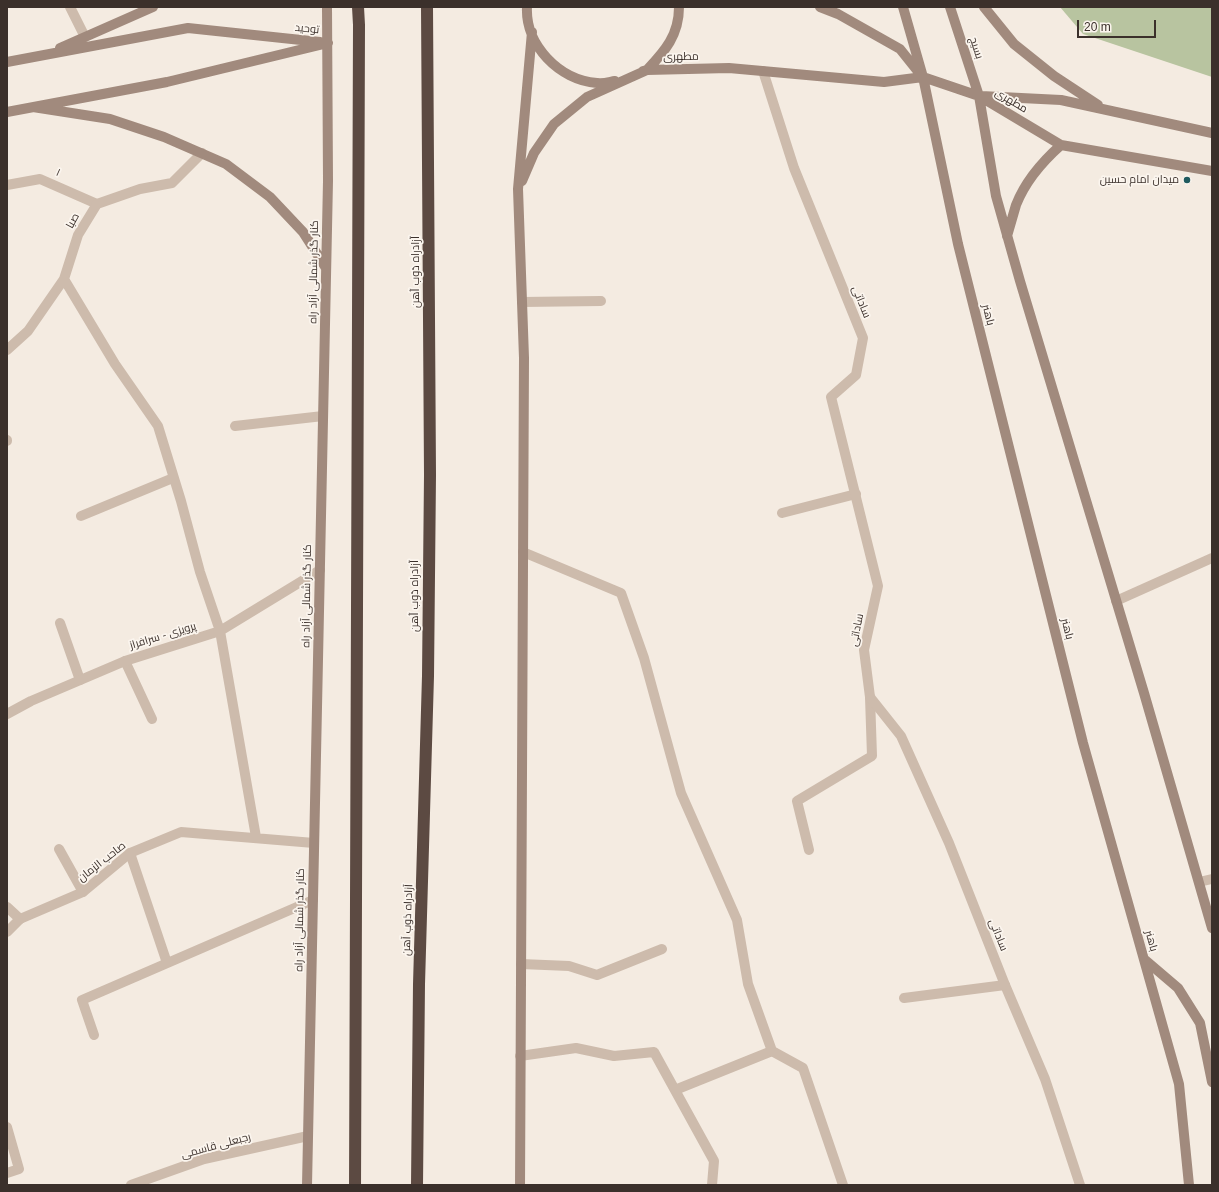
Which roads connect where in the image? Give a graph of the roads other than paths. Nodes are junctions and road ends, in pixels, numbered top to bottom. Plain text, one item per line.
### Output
1 (70, 7) edge
2 (153, 7) edge
3 (327, 7) edge
4 (358, 7) edge
5 (427, 7) edge
6 (527, 7) edge
7 (679, 7) edge
8 (820, 7) edge
9 (903, 7) edge
10 (950, 7) edge
11 (984, 7) edge
12 (532, 32) junction
13 (85, 37) junction
14 (328, 43) junction
15 (44, 55) junction
16 (7, 62) edge
17 (647, 70) junction
18 (763, 71) junction
19 (923, 77) junction
20 (979, 96) junction
21 (33, 107) junction
22 (1103, 109) junction
23 (7, 112) edge
24 (1212, 133) edge
25 (1061, 145) junction
26 (202, 153) junction
27 (1212, 171) edge
28 (7, 185) edge
29 (518, 188) junction
30 (97, 204) junction
31 (1007, 236) junction
32 (326, 268) junction
33 (64, 279) junction
34 (601, 301) dead end
35 (522, 302) junction
36 (7, 350) edge
37 (323, 416) junction
38 (235, 426) dead end
39 (173, 478) junction
40 (856, 494) junction
41 (782, 513) dead end
42 (81, 516) dead end
43 (523, 552) junction
44 (1212, 558) edge
45 (320, 570) junction
46 (1116, 601) junction
47 (60, 623) dead end
48 (220, 631) junction
49 (125, 660) junction
50 (80, 680) junction
51 (870, 697) junction
52 (7, 714) edge
53 (152, 719) dead end
54 (256, 838) junction
55 (314, 843) junction
56 (59, 849) dead end
57 (809, 850) dead end
58 (130, 853) junction
59 (1212, 879) edge
60 (1199, 882) junction
61 (83, 892) junction
62 (313, 900) junction
63 (7, 907) edge
64 (20, 920) junction
65 (1212, 928) edge
66 (7, 932) edge
67 (662, 949) dead end
68 (1144, 959) junction
69 (167, 963) junction
70 (521, 964) junction
71 (1005, 984) junction
72 (904, 998) dead end
73 (94, 1035) dead end
74 (772, 1051) junction
75 (520, 1056) junction
76 (1212, 1082) edge
77 (675, 1090) junction
78 (7, 1127) edge
79 (308, 1136) junction
80 (7, 1173) edge
81 (131, 1185) edge
82 (307, 1185) edge
83 (354, 1185) edge
84 (417, 1185) edge
85 (520, 1185) edge
86 (712, 1185) edge
87 (844, 1185) edge
88 (1080, 1185) edge
89 (1189, 1185) edge

1 - 13 street
2 - 13 main road
3 - 14 main road, کنار گذر شمالی آزاد راه
4 - 83 highway
5 - 84 highway, آزادراه ذوب آهن
6 - 12 main road
7 - 17 main road
8 - 19 main road
9 - 19 main road
10 - 20 main road, بسیج
11 - 22 main road
12 - 17 main road
12 - 29 main road
13 - 15 main road
14 - 15 main road, توحید
14 - 21 main road, توحید
14 - 32 main road, کنار گذر شمالی آزاد راه
15 - 16 main road, توحید
17 - 18 main road, مطهری
17 - 29 main road
18 - 19 main road, مطهری
18 - 40 street, ساداتی
19 - 20 main road
19 - 68 main road, باهنر
20 - 22 main road, مطهری
20 - 25 main road, مطهری
20 - 31 main road
21 - 23 main road, توحید
21 - 26 main road
22 - 24 main road, مطهری
25 - 27 main road, مطهری
25 - 31 main road
26 - 30 street
26 - 32 main road
28 - 30 street, ۱
29 - 35 main road
30 - 33 street, صبا
31 - 46 main road
32 - 37 main road, کنار گذر شمالی آزاد راه
33 - 36 street, صبا
33 - 39 street
34 - 35 street
35 - 43 main road
37 - 38 street
37 - 45 main road, کنار گذر شمالی آزاد راه
39 - 42 street
39 - 48 street
40 - 41 street
40 - 51 street, ساداتی
43 - 70 main road
43 - 74 street
44 - 46 street
45 - 48 street, پرویزی - سرافراز
45 - 55 main road, کنار گذر شمالی آزاد راه
46 - 60 main road
47 - 50 street
48 - 49 street, پرویزی - سرافراز
48 - 54 street
49 - 50 street, پرویزی - سرافراز
49 - 53 street
50 - 52 street, پرویزی - سرافراز
51 - 57 street
51 - 71 street, ساداتی
54 - 55 street, صاحب الزمان
54 - 58 street, صاحب الزمان
55 - 62 main road, کنار گذر شمالی آزاد راه
56 - 61 street
58 - 61 street, صاحب الزمان
58 - 69 street
59 - 60 street
60 - 65 main road
61 - 64 street, صاحب الزمان
62 - 69 street
62 - 79 main road, کنار گذر شمالی آزاد راه
63 - 64 street
64 - 66 street, صاحب الزمان
67 - 70 street
68 - 76 main road
68 - 89 main road, باهنر
69 - 73 street
70 - 75 main road
71 - 72 street
71 - 88 street, ساداتی
74 - 77 street
74 - 87 street
75 - 77 street
75 - 85 main road
77 - 86 street
78 - 80 street
79 - 81 street, رجبعلی قاسمی
79 - 82 main road, کنار گذر شمالی آزاد راه

